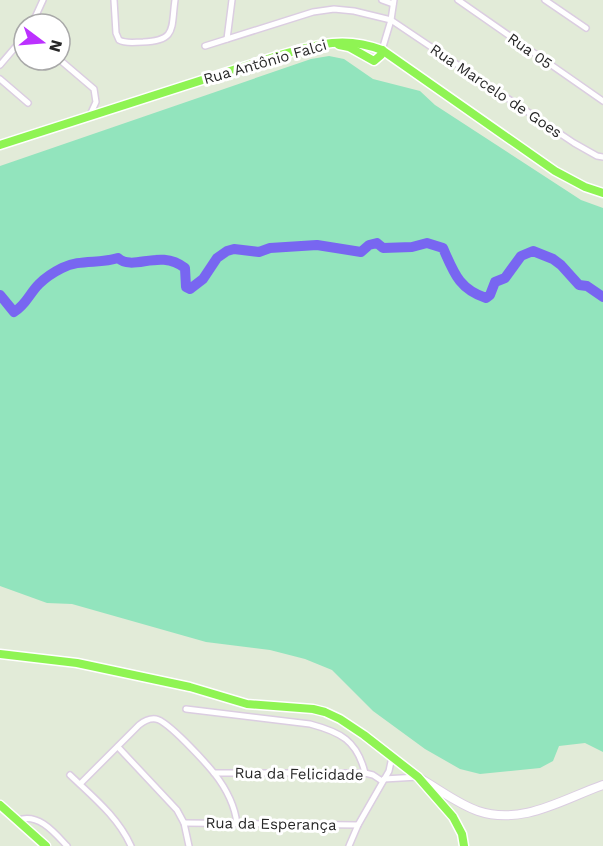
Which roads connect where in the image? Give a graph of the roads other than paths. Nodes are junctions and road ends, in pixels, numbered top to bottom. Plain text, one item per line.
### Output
1 (114, 0) edge
2 (120, 0) edge
3 (175, 0) edge
4 (232, 0) edge
5 (382, 0) edge
6 (458, 0) edge
7 (545, 0) edge
8 (393, 2) edge
9 (115, 8) junction
10 (391, 20) junction
11 (586, 28) dead end
12 (227, 39) junction
13 (320, 43) junction
14 (205, 46) dead end
15 (382, 50) junction
16 (12, 51) edge
17 (0, 65) edge
18 (72, 70) edge
19 (0, 79) edge
20 (603, 101) edge
21 (28, 103) dead end
22 (89, 117) junction
23 (0, 145) edge
24 (603, 157) edge
25 (603, 193) edge
26 (0, 654) edge
27 (186, 709) dead end
28 (118, 747) junction
29 (393, 756) junction
30 (214, 773) junction
31 (365, 773) junction
32 (70, 775) dead end
33 (418, 777) junction
34 (383, 780) junction
35 (80, 784) junction
36 (603, 785) edge
37 (0, 805) edge
38 (18, 820) junction
39 (184, 823) junction
40 (237, 824) junction
41 (358, 825) junction
42 (46, 846) edge
43 (67, 846) edge
44 (131, 846) edge
45 (189, 846) edge
46 (349, 846) edge
47 (464, 846) edge

1 - 9 street
2 - 9 street
3 - 9 street
4 - 12 street
5 - 8 street
6 - 20 street, Rua 05
7 - 11 street
8 - 10 street
10 - 12 street
10 - 15 street
10 - 24 street, Rua Marcelo de Goes
12 - 14 street
13 - 15 main road, Rua Antônio Falci
13 - 15 main road
13 - 22 main road, Rua Antônio Falci
15 - 25 main road, Rua Antônio Falci
16 - 17 street
18 - 22 street
19 - 21 street
22 - 23 main road, Rua Antônio Falci
26 - 29 main road
27 - 31 street
28 - 30 street
28 - 35 street
28 - 39 street
29 - 33 main road
29 - 34 street
30 - 31 street, Rua da Felicidade
30 - 40 street
31 - 34 street, Rua da Felicidade
32 - 35 street
33 - 34 street
33 - 36 street
33 - 47 main road
34 - 41 street
35 - 44 street
37 - 38 main road
38 - 42 main road
38 - 43 street
39 - 40 street, Rua da Esperança
39 - 45 street
40 - 41 street, Rua da Esperança
41 - 46 street

